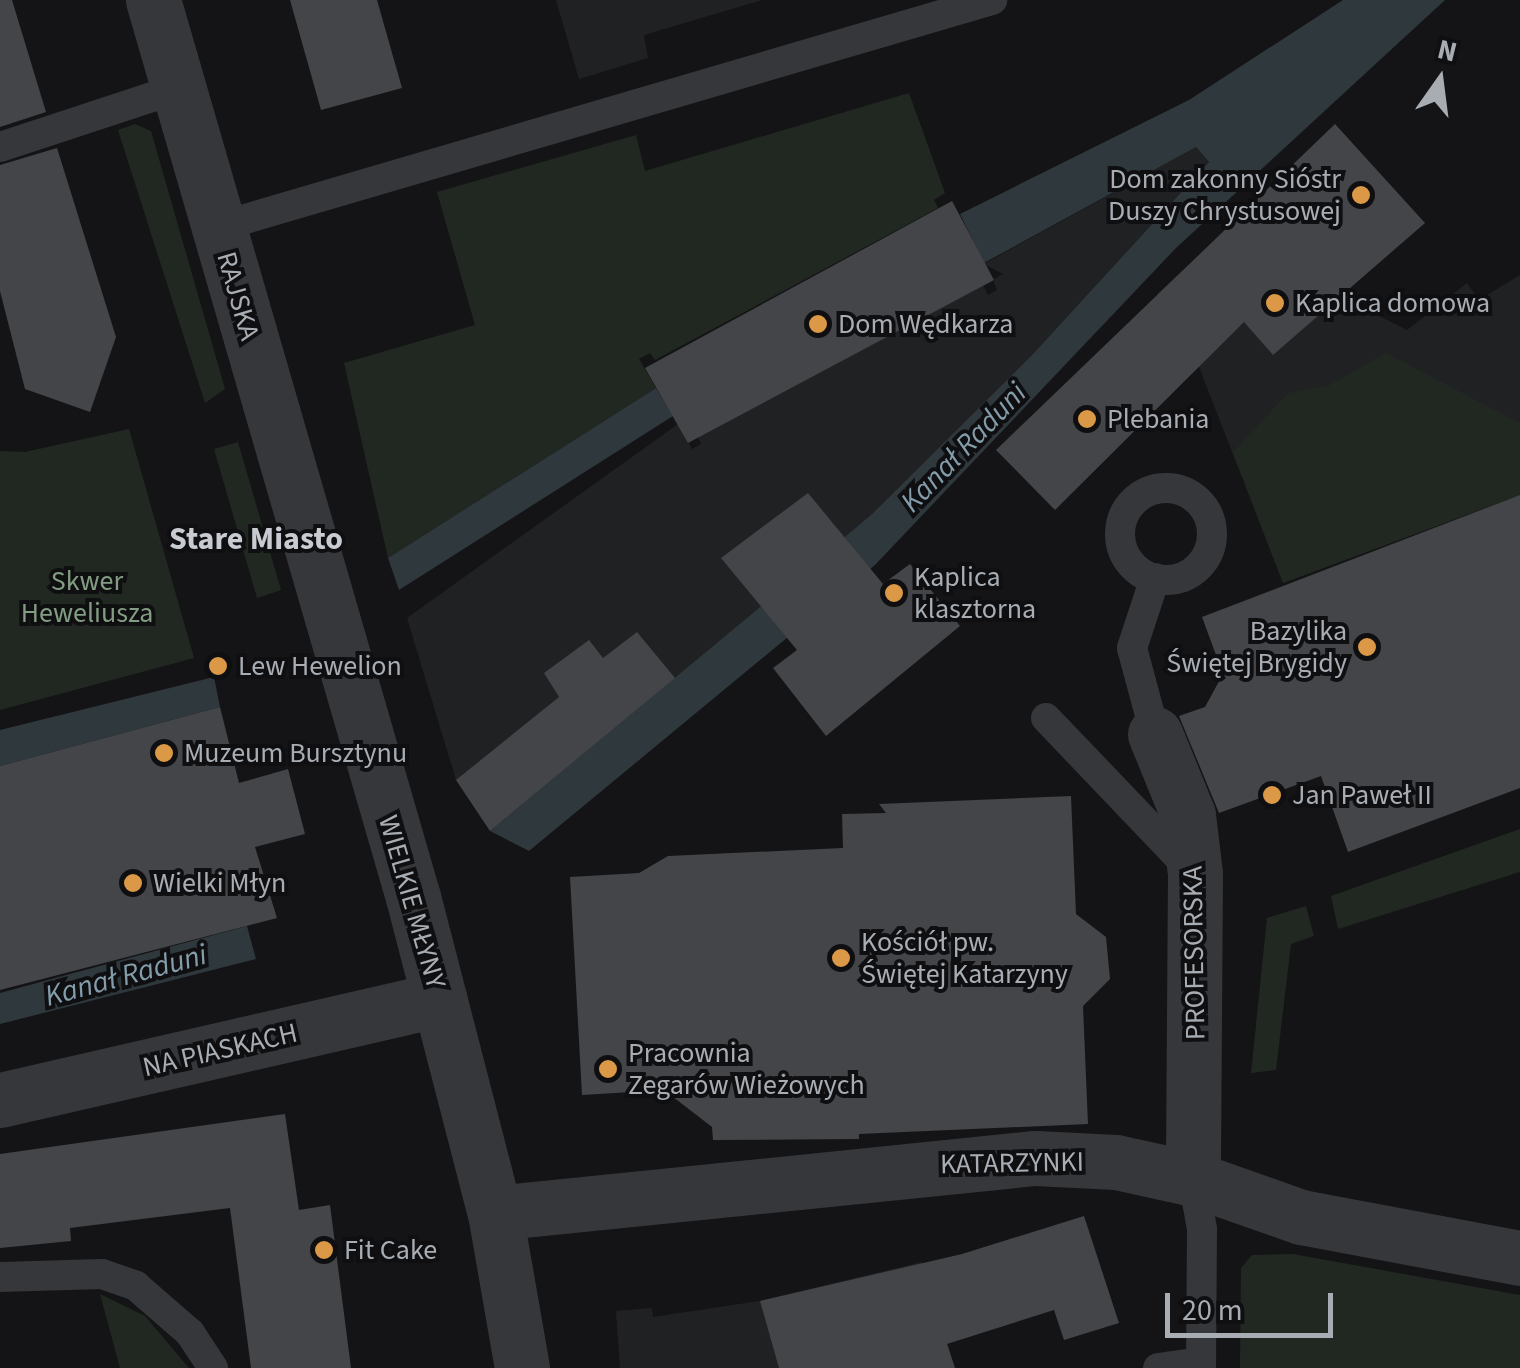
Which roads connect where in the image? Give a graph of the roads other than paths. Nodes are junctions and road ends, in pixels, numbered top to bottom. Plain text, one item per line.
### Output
1 (153, 0) edge
2 (992, 0) edge
3 (179, 88) junction
4 (0, 146) edge
5 (218, 227) junction
6 (1155, 578) dead end
7 (324, 592) joint
8 (1046, 718) dead end
9 (1155, 734) joint
10 (1195, 874) junction
11 (440, 998) junction
12 (0, 1100) edge
13 (1193, 1179) junction
14 (495, 1212) junction
15 (1520, 1258) edge
16 (0, 1277) edge
17 (1201, 1365) edge
18 (213, 1368) edge
19 (522, 1368) edge
20 (1158, 1368) edge

1 - 3 street, RAJSKA
2 - 5 lane
3 - 4 lane
3 - 5 street, RAJSKA
5 - 7 street, RAJSKA
6 - 9 lane
7 - 11 street, WIELKIE MŁYNY
8 - 10 lane
9 - 10 street, PROFESORSKA
10 - 13 street, PROFESORSKA
11 - 12 street, NA PIASKACH
11 - 14 street, WIELKIE MŁYNY
13 - 14 street, KATARZYNKI
13 - 15 street, KATARZYNKI
13 - 17 lane
14 - 19 street, WIELKIE MŁYNY
16 - 18 lane
17 - 20 lane

